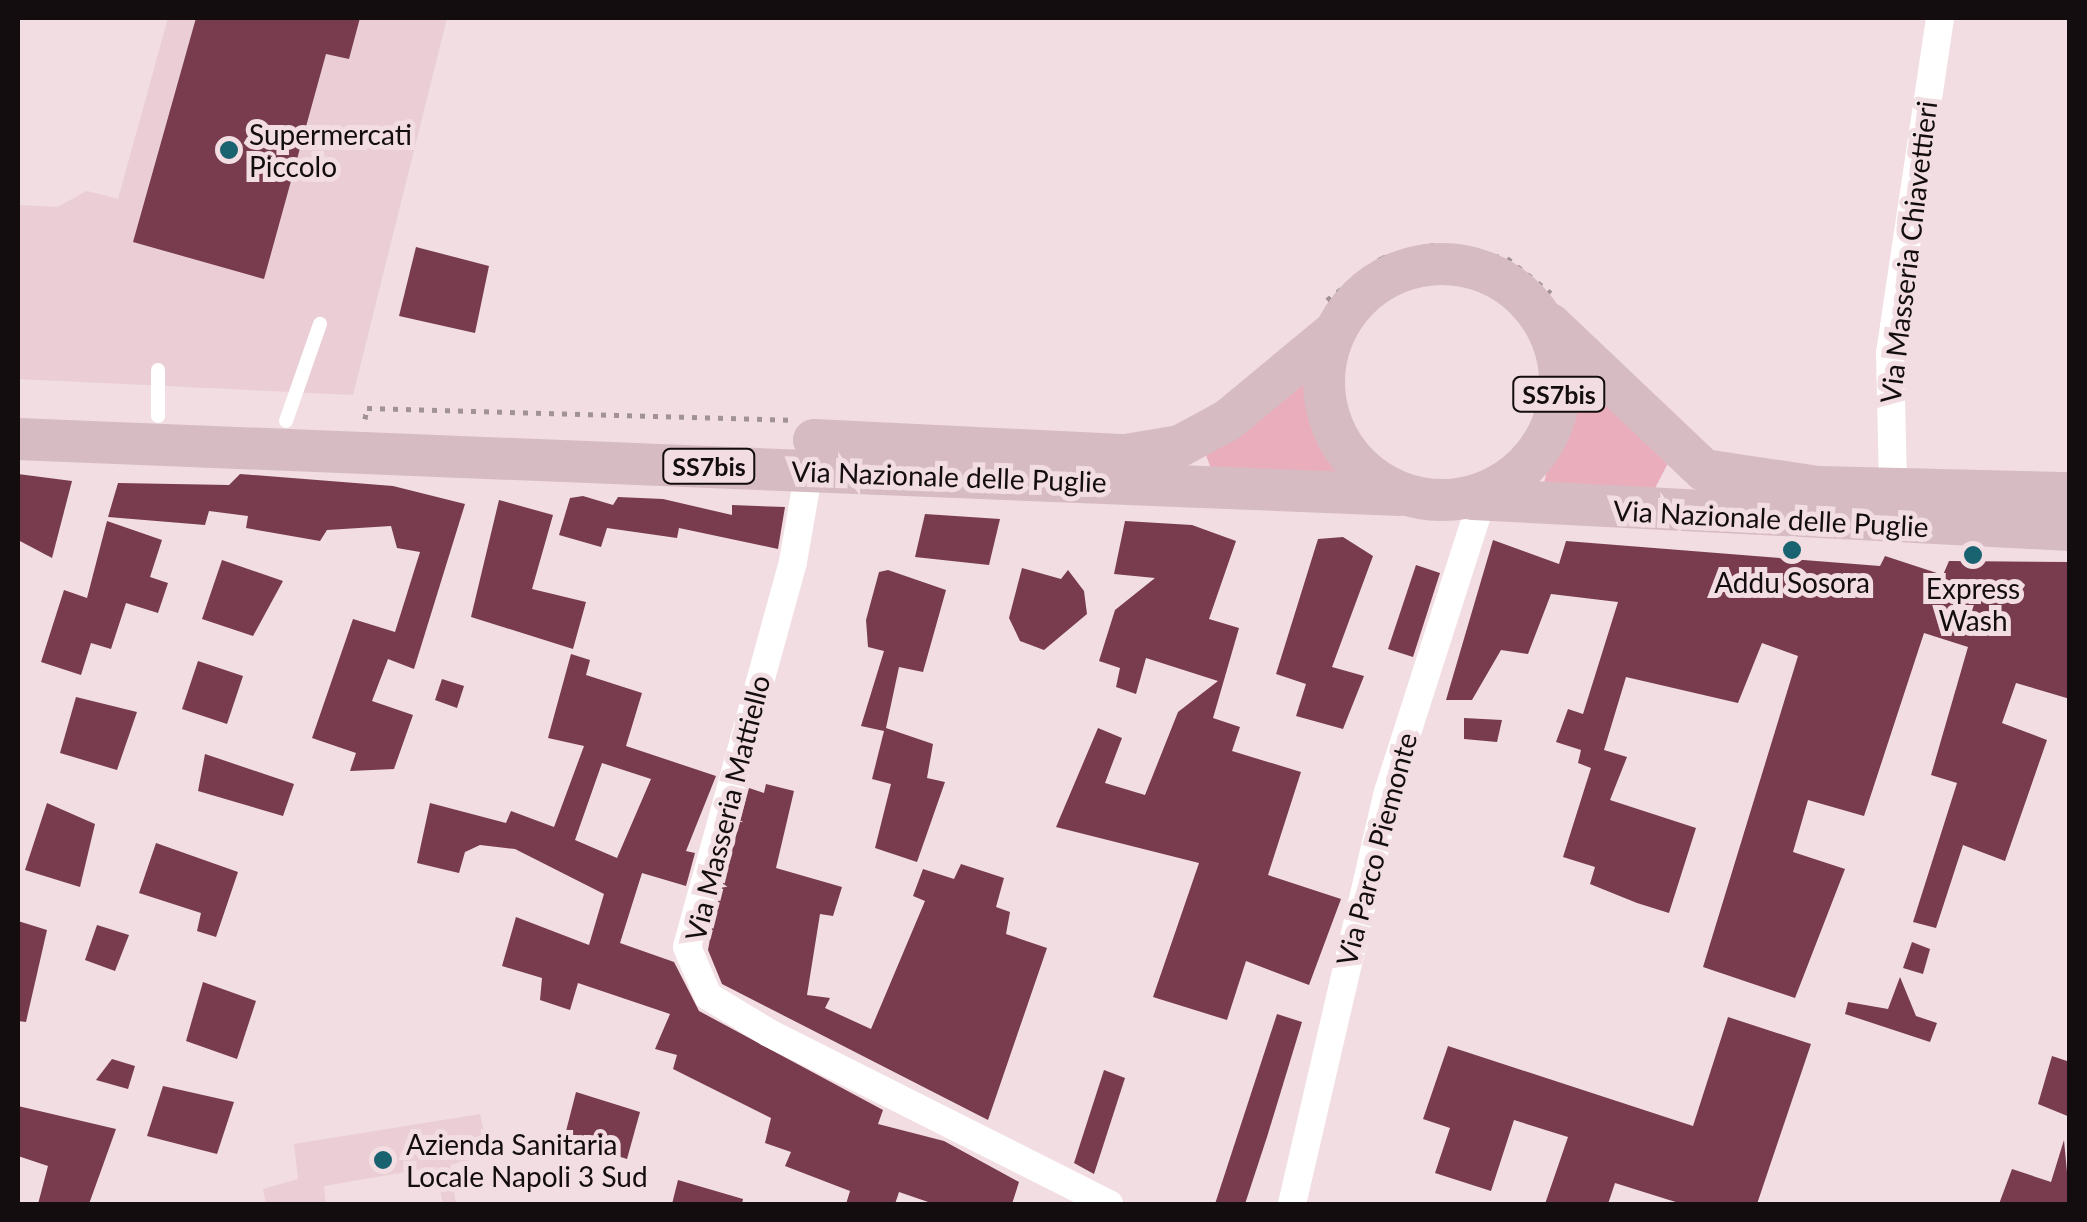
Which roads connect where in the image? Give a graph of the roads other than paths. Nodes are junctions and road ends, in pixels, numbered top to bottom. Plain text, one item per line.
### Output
1 (1940, 18) edge
2 (1522, 295) junction
3 (320, 324) dead end
4 (1334, 332) junction
5 (158, 370) dead end
6 (18, 410) edge
7 (158, 416) junction
8 (286, 421) junction
9 (18, 439) edge
10 (809, 470) junction
11 (1893, 486) junction
12 (2070, 493) edge
13 (1400, 494) junction
14 (1478, 499) junction
15 (2070, 530) edge
16 (1110, 1204) edge
17 (1292, 1204) edge

1 - 11 street, Via Masseria Chiavettieri
2 - 4 main road, Via Nazionale delle Puglie / SS7bis
2 - 11 main road, Via Nazionale delle Puglie / SS7bis
2 - 14 main road, SS7bis
3 - 8 lane
4 - 8 main road, Via Nazionale delle Puglie / SS7bis
4 - 13 main road
5 - 7 lane
6 - 7 main road, Via Nazionale delle Puglie / SS7bis
7 - 8 main road, Via Nazionale delle Puglie / SS7bis
9 - 10 main road, Via Nazionale delle Puglie / SS7bis
10 - 13 main road, Via Nazionale delle Puglie / SS7bis
10 - 16 street, Via Masseria Mattiello
11 - 12 main road, Via Nazionale delle Puglie / SS7bis
13 - 14 main road, Via Nazionale delle Puglie / SS7bis
14 - 15 main road, Via Nazionale delle Puglie / SS7bis
14 - 17 street, Via Parco Piemonte

